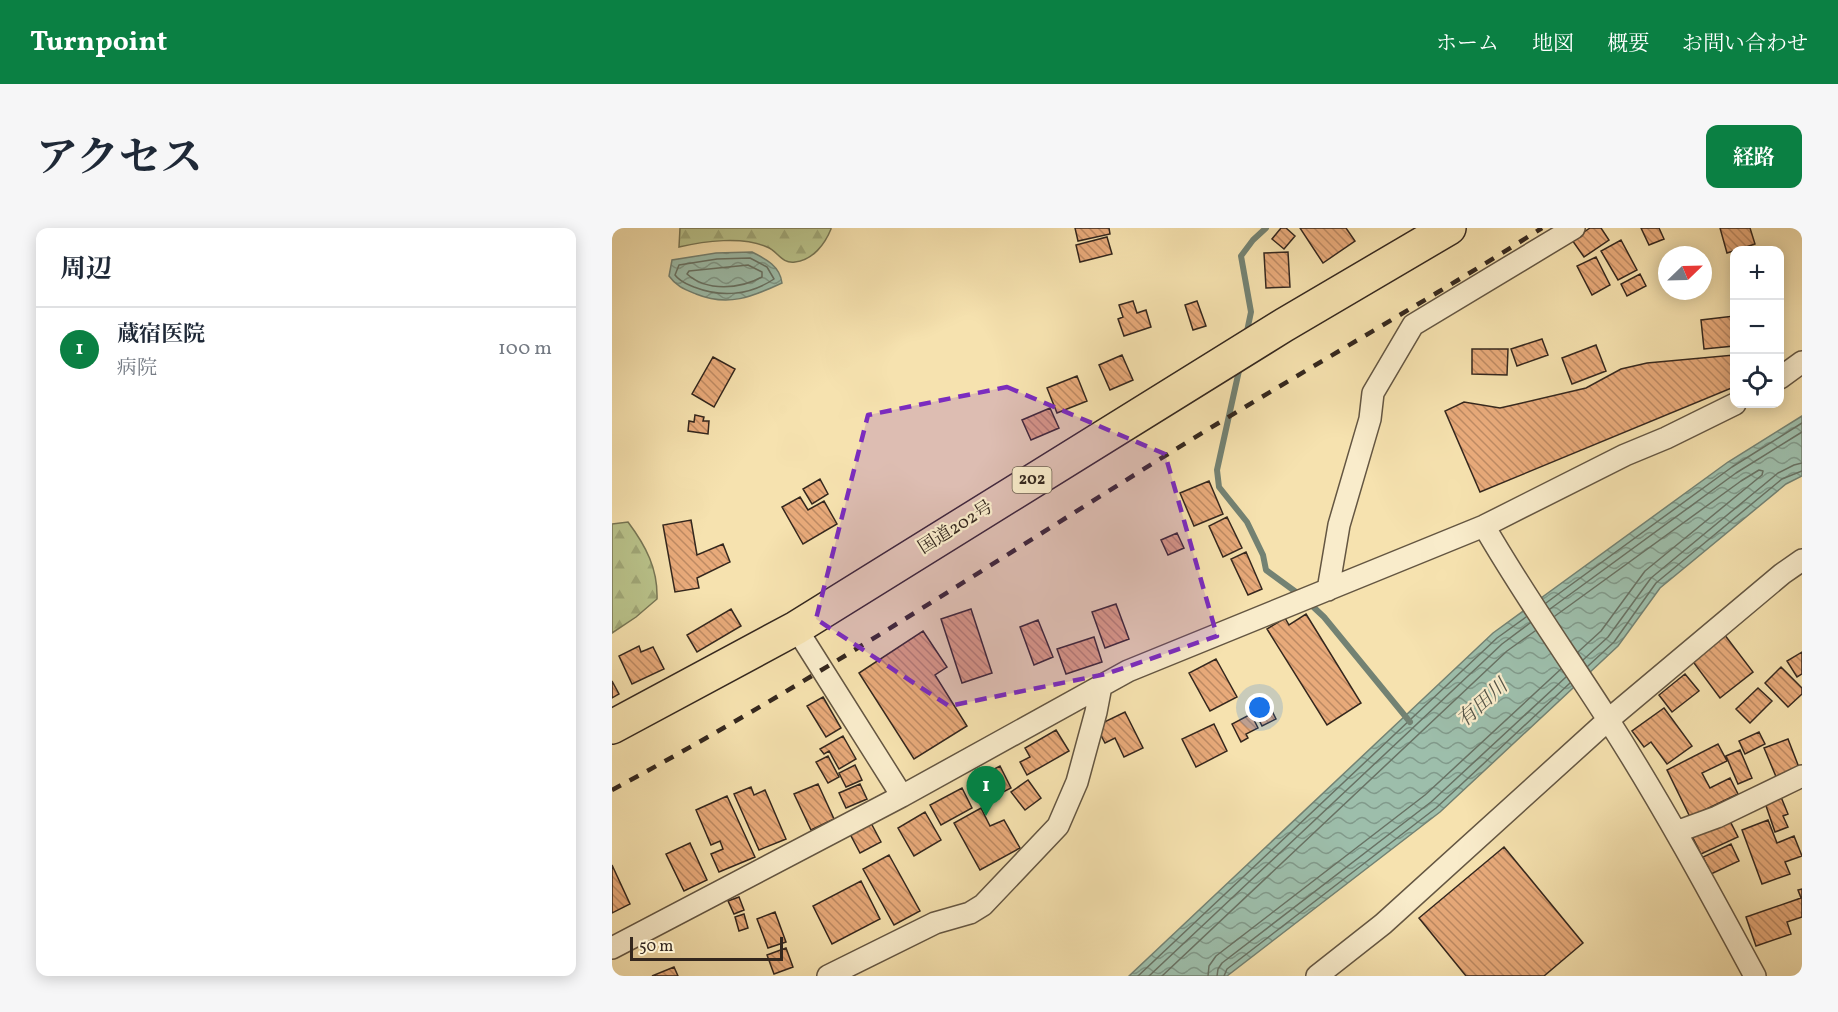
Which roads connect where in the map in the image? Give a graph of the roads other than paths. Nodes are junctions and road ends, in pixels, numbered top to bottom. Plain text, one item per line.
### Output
1 (1574, 228) edge
2 (1434, 232) edge
3 (1802, 362) edge
4 (1784, 375) edge
5 (1730, 406) edge
6 (1484, 526) junction
7 (1802, 560) edge
8 (1328, 590) junction
9 (796, 628) junction
10 (1101, 686) junction
11 (1608, 720) junction
12 (612, 727) edge
13 (1802, 776) edge
14 (902, 796) junction
15 (1676, 832) junction
16 (612, 948) edge
17 (828, 976) edge
18 (1317, 976) edge
19 (1755, 976) edge

1 - 8 street
2 - 9 highway, 国道202号 / 202
3 - 4 street
5 - 6 street
6 - 8 street
6 - 11 street
7 - 11 street
8 - 10 street
9 - 12 highway, 国道202号 / 202
9 - 14 street
10 - 14 street
10 - 17 street
11 - 15 street
11 - 18 street
13 - 15 street
14 - 16 street
15 - 19 street

